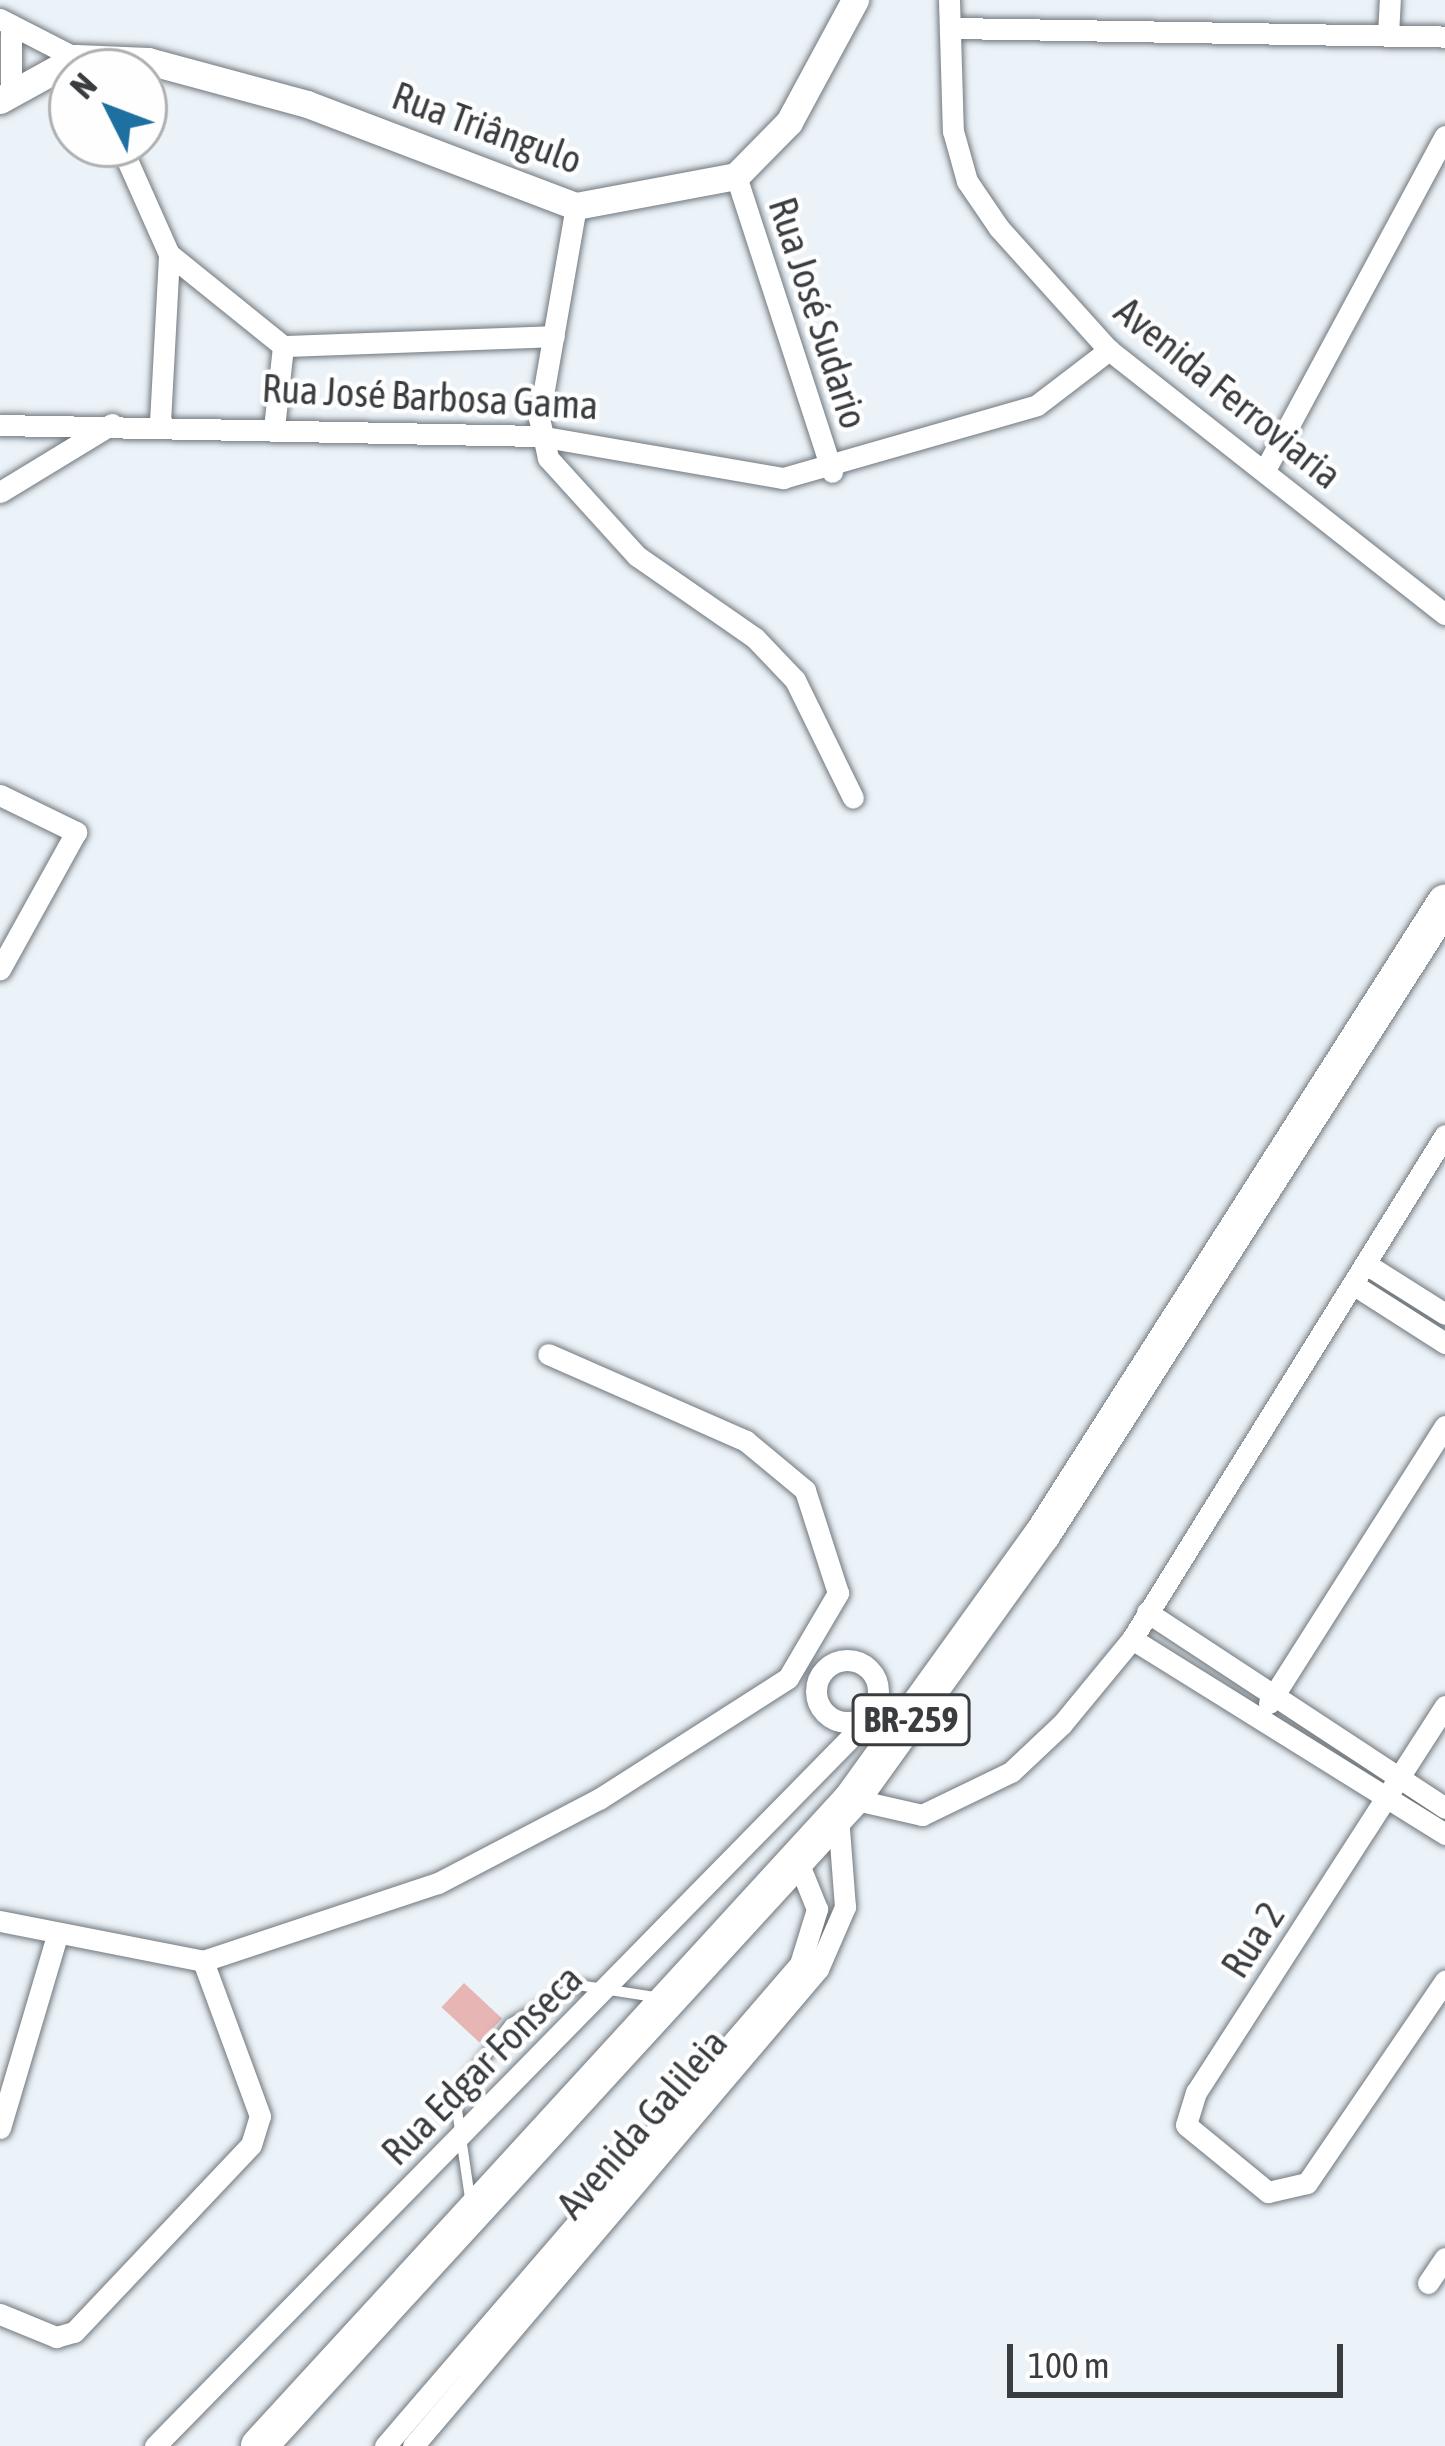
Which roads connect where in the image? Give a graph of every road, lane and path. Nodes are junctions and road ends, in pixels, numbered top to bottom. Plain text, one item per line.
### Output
1 (855, 0) edge
2 (949, 0) edge
3 (1390, 0) edge
4 (5, 22) edge
5 (953, 28) junction
6 (1388, 35) junction
7 (1445, 37) edge
8 (54, 48) edge
9 (168, 66) edge
10 (48, 77) edge
11 (6, 95) edge
12 (1445, 136) edge
13 (131, 168) edge
14 (736, 176) junction
15 (576, 206) junction
16 (169, 254) junction
17 (554, 336) junction
18 (283, 346) junction
19 (1109, 350) junction
20 (160, 422) junction
21 (113, 424) junction
22 (0, 425) edge
23 (274, 428) junction
24 (538, 436) junction
25 (1266, 467) junction
26 (832, 472) junction
27 (0, 492) edge
28 (1445, 584) edge
29 (1440, 610) edge
30 (0, 795) edge
31 (853, 799) dead end
32 (1445, 903) edge
33 (0, 969) edge
34 (1445, 1135) edge
35 (1366, 1264) junction
36 (1354, 1285) junction
37 (1445, 1313) edge
38 (1445, 1343) edge
39 (548, 1354) dead end
40 (1445, 1426) edge
41 (1148, 1612) junction
42 (820, 1635) junction
43 (1132, 1639) junction
44 (853, 1660) junction
45 (875, 1676) junction
46 (788, 1678) junction
47 (1277, 1693) junction
48 (818, 1702) junction
49 (1445, 1706) edge
50 (921, 1707) junction
51 (1261, 1713) junction
52 (861, 1735) junction
53 (1394, 1789) junction
54 (845, 1807) junction
55 (1445, 1808) edge
56 (1445, 1834) edge
57 (798, 1862) junction
58 (0, 1921) edge
59 (57, 1935) junction
60 (203, 1961) junction
61 (1445, 1981) edge
62 (613, 1986) junction
63 (671, 2001) junction
64 (0, 2128) edge
65 (458, 2138) junction
66 (473, 2214) junction
67 (1444, 2260) edge
68 (1429, 2283) dead end
69 (0, 2314) edge
70 (155, 2446) edge
71 (259, 2446) edge
72 (385, 2446) edge
73 (413, 2446) edge

1 - 14 street
2 - 5 street, Avenida Ferroviaria
3 - 6 street
4 - 8 street
4 - 11 street
5 - 6 street
5 - 19 street, Avenida Ferroviaria
6 - 7 street
9 - 15 street, Rua Triângulo
10 - 11 street
12 - 25 street
13 - 16 street
14 - 15 street, Rua Triângulo
14 - 26 street, Rua José Sudario
15 - 17 street
16 - 18 street
16 - 20 street
17 - 18 street
17 - 24 street
18 - 23 street
19 - 25 street, Avenida Ferroviaria
19 - 26 street, Rua José Barbosa Gama
20 - 21 street, Rua José Barbosa Gama
20 - 23 street, Rua José Barbosa Gama
21 - 22 street, Rua José Barbosa Gama
21 - 27 street
23 - 24 street, Rua José Barbosa Gama
24 - 26 street, Rua José Barbosa Gama
24 - 31 street
25 - 29 street, Avenida Ferroviaria
28 - 29 street
30 - 33 street
32 - 50 highway, BR-259
34 - 35 street
35 - 36 street
35 - 37 street
36 - 38 street
36 - 41 street
39 - 42 street
40 - 47 street
41 - 43 street
41 - 47 street
42 - 44 street
42 - 46 street
43 - 51 street
43 - 54 street
44 - 45 street
44 - 48 street
45 - 50 street
45 - 52 street, Rua Edgar Fonseca
46 - 48 street
46 - 60 street
47 - 51 street
47 - 53 street
48 - 52 street
49 - 53 street, Rua 2
50 - 52 highway, BR-259
51 - 53 street
52 - 54 highway, BR-259
52 - 62 street, Rua Edgar Fonseca
53 - 55 street
53 - 56 street
53 - 61 street, Rua 2
54 - 57 highway, BR-259
54 - 73 street, Avenida Galileia
57 - 63 highway, BR-259
57 - 72 street
58 - 59 street
59 - 60 street
59 - 64 street
60 - 69 street
62 - 63 lane
62 - 65 street, Rua Edgar Fonseca
62 - 65 lane
63 - 66 highway, BR-259
65 - 66 lane
65 - 70 street, Rua Edgar Fonseca
66 - 71 highway, BR-259
67 - 68 street

